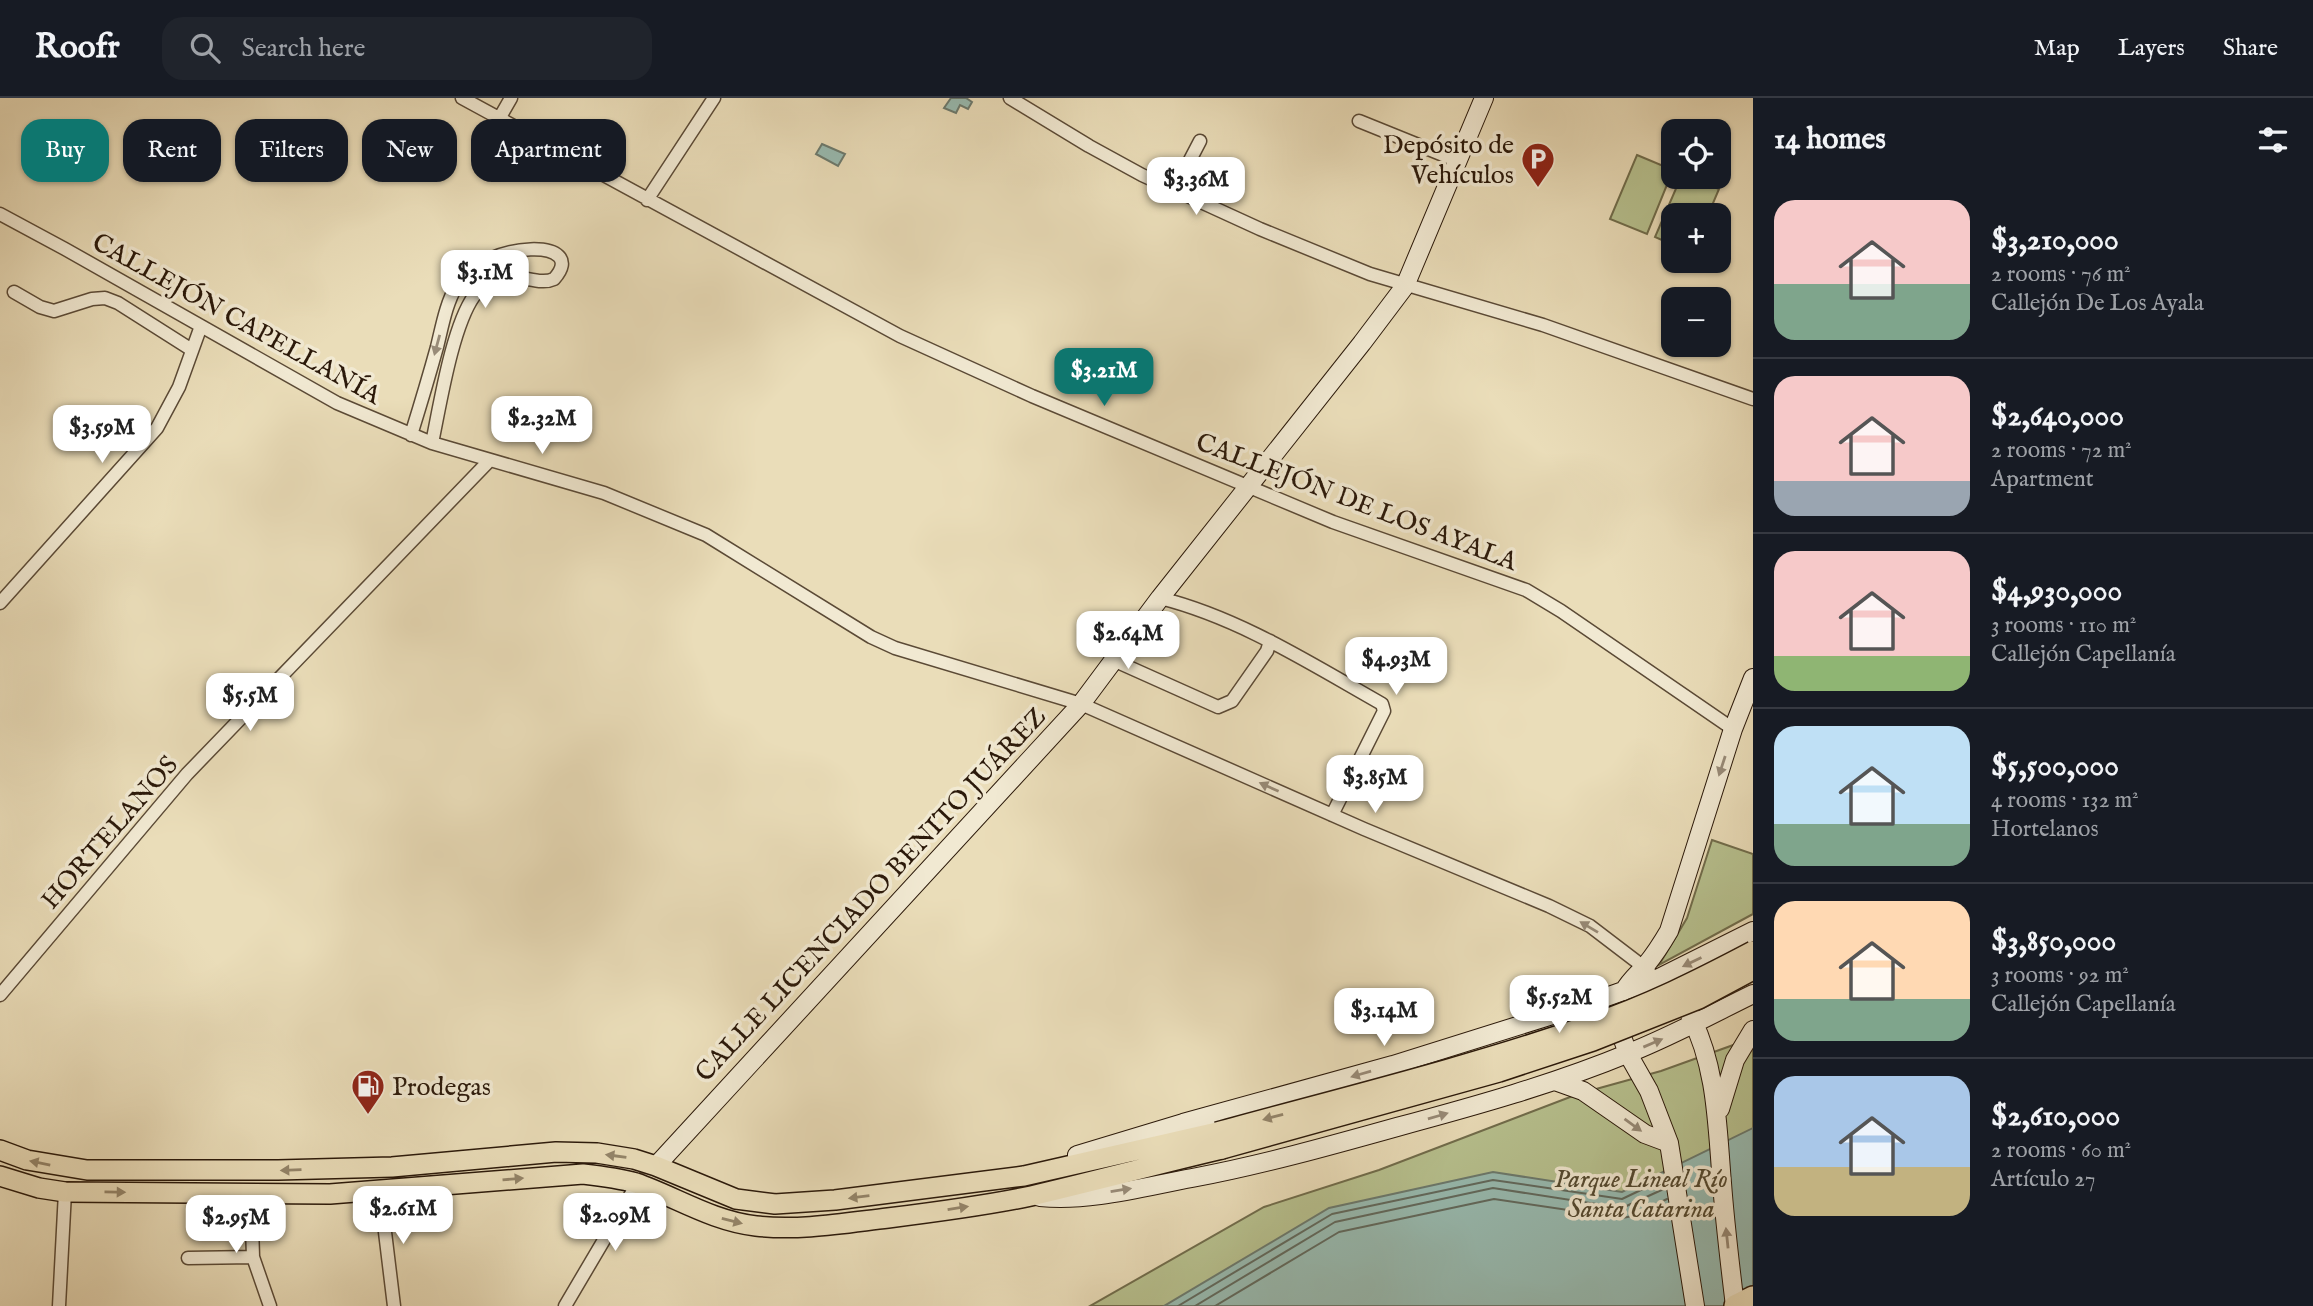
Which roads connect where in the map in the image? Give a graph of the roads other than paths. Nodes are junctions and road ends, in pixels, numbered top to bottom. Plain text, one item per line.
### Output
1 (462, 98) edge
2 (512, 98) edge
3 (714, 98) edge
4 (1011, 98) edge
5 (1484, 98) edge
6 (499, 118) junction
7 (1359, 121) dead end
8 (1200, 141) dead end
9 (1458, 161) junction
10 (1175, 189) junction
11 (647, 200) junction
12 (0, 214) edge
13 (1405, 286) junction
14 (14, 292) dead end
15 (201, 326) junction
16 (192, 350) junction
17 (428, 380) junction
18 (444, 385) junction
19 (1753, 399) edge
20 (411, 435) junction
21 (432, 443) junction
22 (489, 461) junction
23 (1248, 486) junction
24 (1160, 598) junction
25 (0, 603) edge
26 (1270, 641) junction
27 (1113, 660) junction
28 (1753, 678) edge
29 (1081, 704) junction
30 (1733, 729) junction
31 (1332, 815) junction
32 (1750, 939) edge
33 (1753, 970) edge
34 (1651, 973) junction
35 (1753, 977) edge
36 (1625, 991) junction
37 (1753, 993) edge
38 (0, 995) edge
39 (1695, 1023) junction
40 (1510, 1028) junction
41 (1753, 1030) edge
42 (1628, 1054) junction
43 (1550, 1083) junction
44 (1717, 1127) junction
45 (1220, 1140) junction
46 (0, 1150) edge
47 (1671, 1151) junction
48 (656, 1166) junction
49 (0, 1176) edge
50 (1024, 1177) junction
51 (637, 1184) junction
52 (380, 1191) junction
53 (65, 1192) junction
54 (251, 1194) junction
55 (1030, 1196) junction
56 (253, 1257) junction
57 (188, 1258) dead end
58 (1753, 1297) edge
59 (59, 1306) edge
60 (270, 1306) edge
61 (394, 1306) edge
62 (565, 1306) edge
63 (1695, 1306) edge
64 (1735, 1306) edge

1 - 6 street, CALLEJÓN DE LOS AYALA
2 - 6 street
3 - 11 street
4 - 10 street
5 - 9 street, CALLE LICENCIADO BENITO JUÁREZ
6 - 11 street, CALLEJÓN DE LOS AYALA
7 - 9 street
8 - 10 street
9 - 13 street, CALLE LICENCIADO BENITO JUÁREZ
10 - 13 street
11 - 23 street, CALLEJÓN DE LOS AYALA
12 - 15 street, CALLEJÓN CAPELLANÍA
13 - 19 street
13 - 23 street, CALLE LICENCIADO BENITO JUÁREZ
14 - 16 street
15 - 16 street
15 - 20 street, CALLEJÓN CAPELLANÍA
16 - 25 street
17 - 18 street
18 -> 17 street
17 - 20 street
18 - 21 street
20 - 21 street, CALLEJÓN CAPELLANÍA
21 - 22 street, CALLEJÓN CAPELLANÍA
22 - 29 street, CALLEJÓN CAPELLANÍA
22 - 38 street, HORTELANOS
23 - 24 street, CALLE LICENCIADO BENITO JUÁREZ
23 - 30 street, CALLEJÓN DE LOS AYALA
24 - 26 street
24 - 27 street, CALLE LICENCIADO BENITO JUÁREZ
26 - 27 street
26 - 31 street
27 - 29 street, CALLE LICENCIADO BENITO JUÁREZ
28 - 30 street
31 -> 29 street, CALLEJÓN CAPELLANÍA
29 - 48 street, CALLE LICENCIADO BENITO JUÁREZ
30 -> 34 street
34 -> 31 street, CALLEJÓN CAPELLANÍA
32 -> 34 street
32 - 35 street
32 -> 45 main road, bridge
33 - 45 main road, bridge
34 - 36 street
34 - 39 street
36 - 40 street
36 - 42 street
37 - 39 street
42 -> 39 street
39 - 44 street
40 - 43 street
40 -> 50 street
41 - 44 street
42 - 43 street
42 - 47 street
43 -> 47 street
55 -> 43 street
64 -> 44 street
45 - 50 main road
45 - 55 main road
48 -> 46 main road
47 - 63 street
50 -> 48 main road
49 - 53 main road
52 -> 51 main road
51 -> 55 main road
51 - 62 street
52 - 54 main road
52 - 61 street
53 -> 54 main road
53 - 59 street
54 - 56 street
56 - 57 street
56 - 60 street
58 - 64 highway

